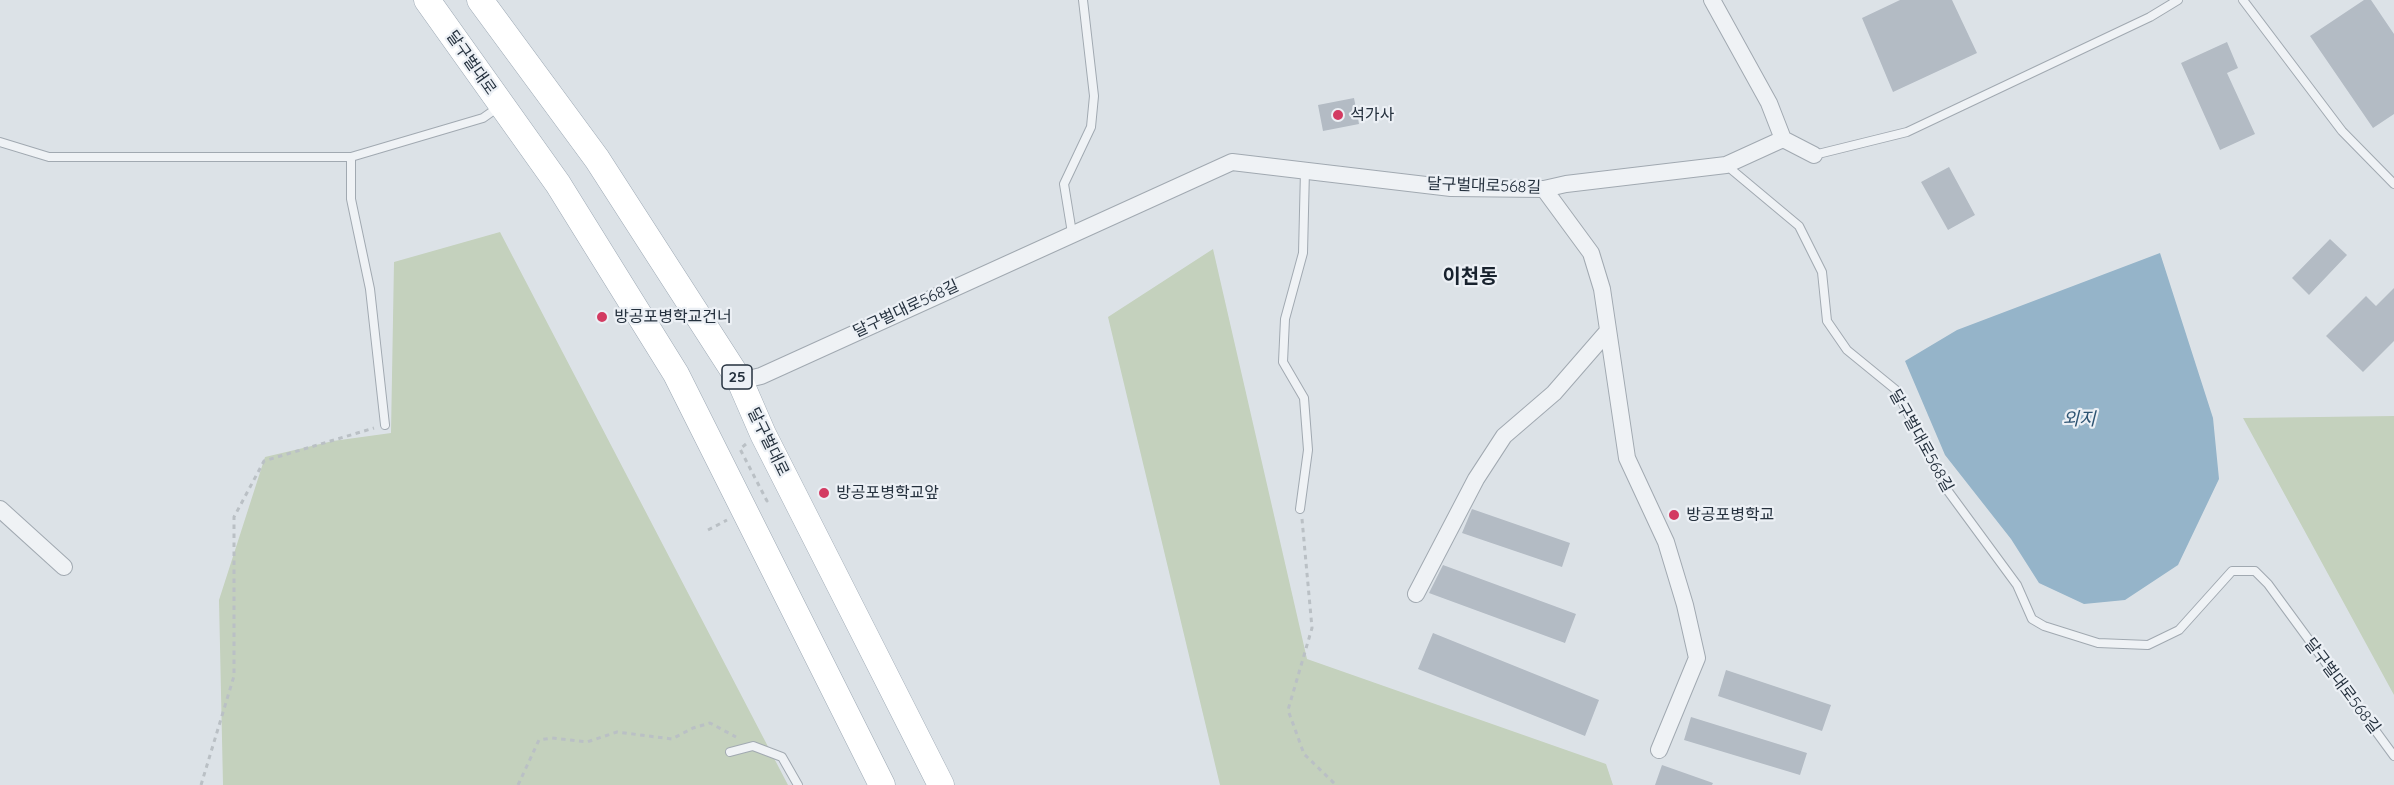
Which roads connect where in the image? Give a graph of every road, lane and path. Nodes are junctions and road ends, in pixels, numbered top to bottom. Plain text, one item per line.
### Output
1 (427, 0) edge
2 (480, 0) edge
3 (1083, 0) edge
4 (1712, 0) edge
5 (2178, 0) edge
6 (2243, 0) edge
7 (501, 105) junction
8 (1783, 139) junction
9 (0, 142) edge
10 (1814, 155) joint
11 (351, 157) junction
12 (1726, 165) junction
13 (1305, 170) junction
14 (2394, 184) edge
15 (1544, 189) junction
16 (1072, 233) junction
17 (1607, 332) junction
18 (740, 381) junction
19 (386, 424) joint
20 (0, 509) edge
21 (1300, 509) joint
22 (64, 567) dead end
23 (1416, 594) dead end
24 (753, 746) junction
25 (1659, 750) dead end
26 (730, 752) dead end
27 (2394, 756) edge
28 (201, 785) edge
29 (518, 785) edge
30 (798, 785) edge
31 (882, 785) edge
32 (941, 785) edge
33 (1336, 785) edge

1 - 7 main road, 달구벌대로
2 - 18 main road, 달구벌대로 / 25
3 - 16 lane
4 - 8 street
5 - 10 lane
6 - 14 lane
7 - 11 lane
7 - 31 main road, 달구벌대로
8 - 10 street
8 - 12 street
9 - 11 lane
11 - 19 lane
12 - 15 street, 달구벌대로568길
12 - 27 lane, 달구벌대로568길
13 - 15 street, 달구벌대로568길
13 - 16 street, 달구벌대로568길
13 - 21 lane
15 - 17 street
16 - 18 street, 달구벌대로568길
17 - 23 street
17 - 25 street
18 - 32 main road, 달구벌대로 / 25
19 - 28 path
20 - 22 street
21 - 33 path
24 - 26 lane
24 - 29 path
24 - 30 lane

